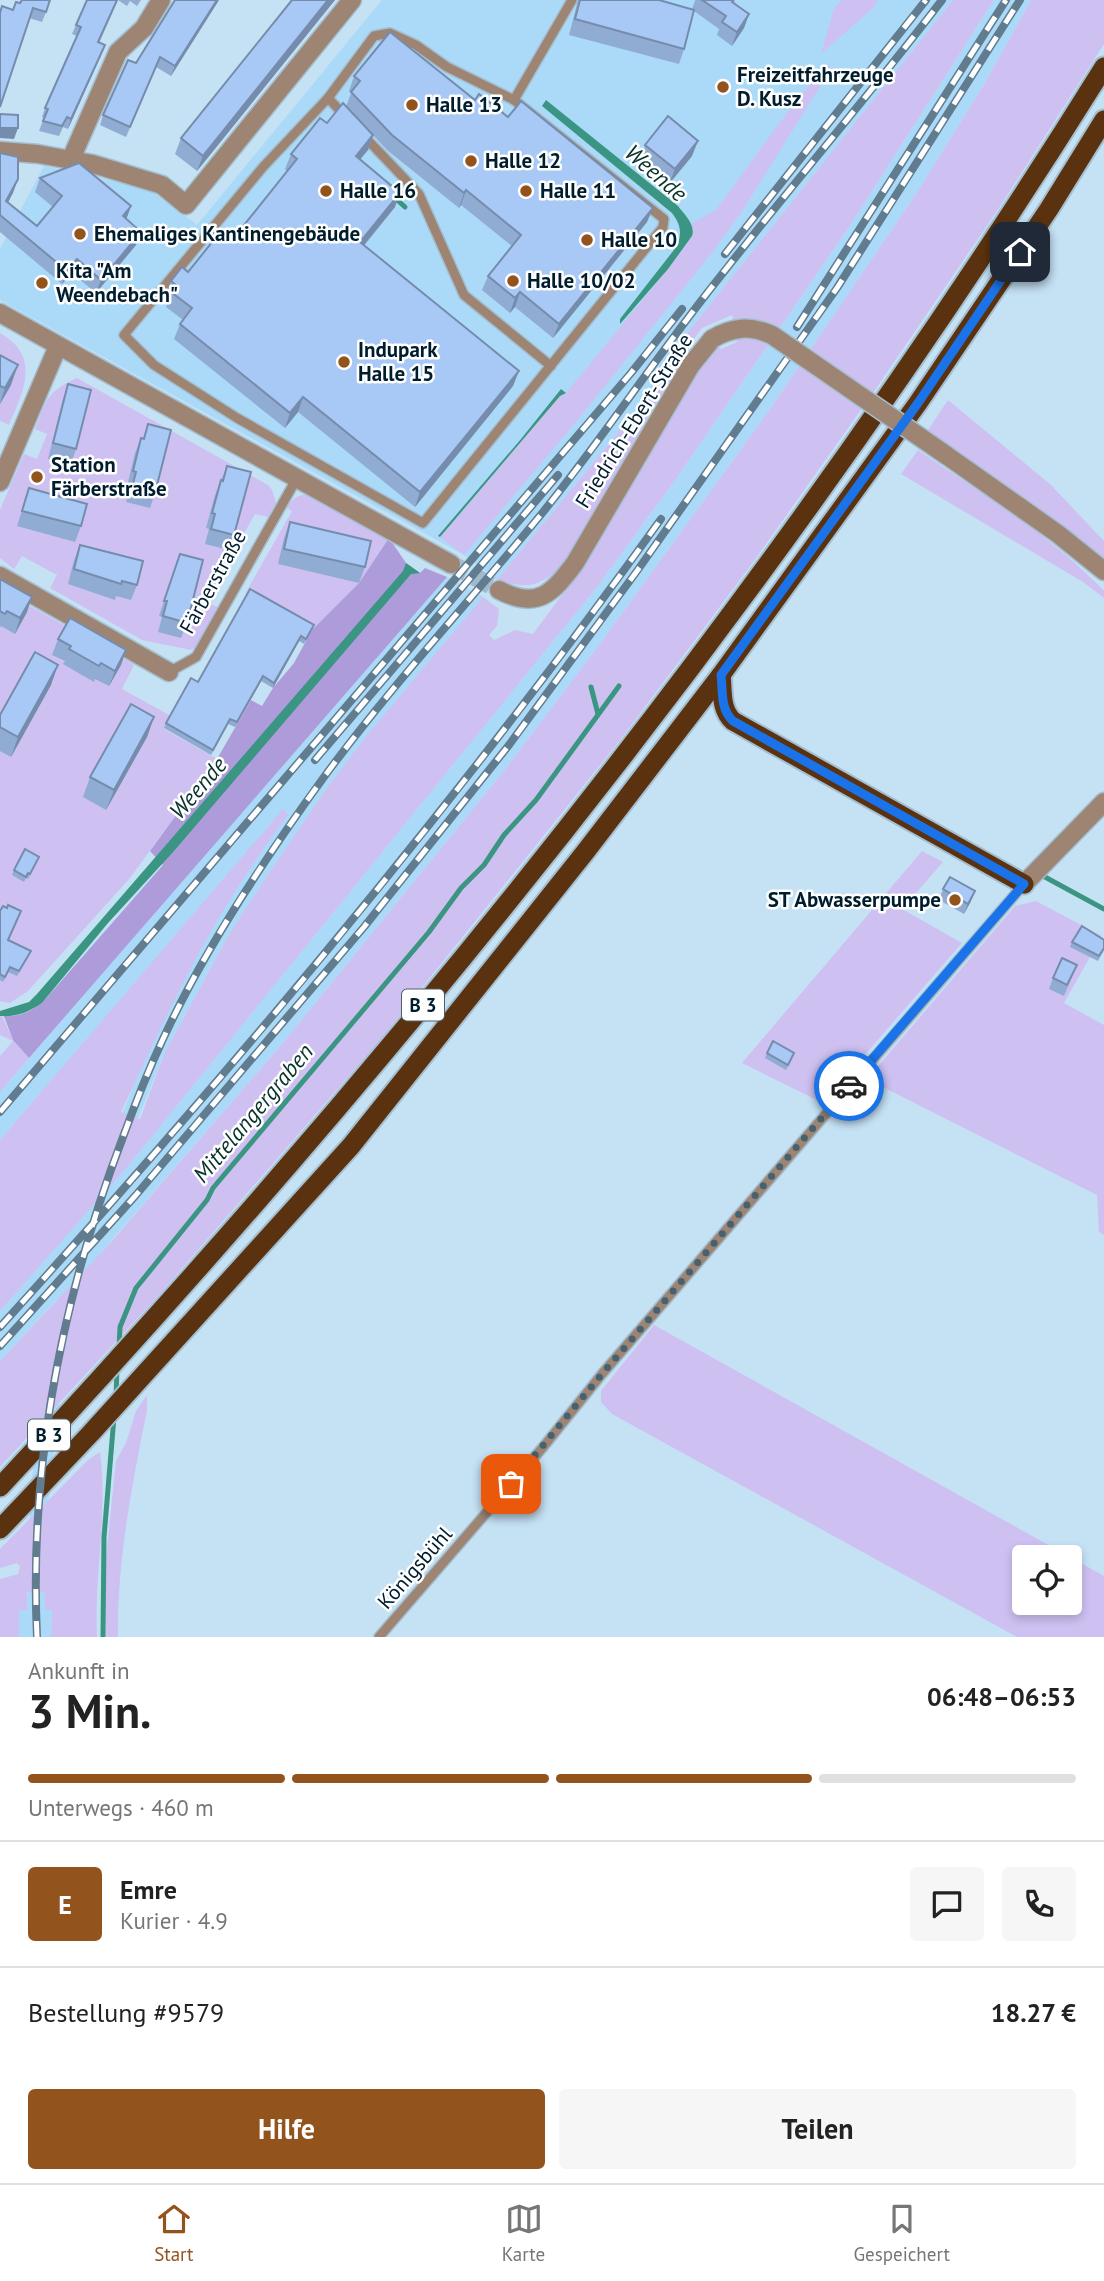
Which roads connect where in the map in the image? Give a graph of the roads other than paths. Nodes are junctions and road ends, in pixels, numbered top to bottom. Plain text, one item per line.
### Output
1 (161, 0) edge
2 (352, 0) edge
3 (572, 0) edge
4 (1104, 67) edge
5 (328, 98) junction
6 (514, 100) junction
7 (1104, 120) edge
8 (0, 152) edge
9 (71, 159) junction
10 (0, 313) edge
11 (58, 346) junction
12 (551, 366) junction
13 (297, 478) junction
14 (0, 482) edge
15 (451, 564) tunnel mouth
16 (1104, 571) edge
17 (0, 576) edge
18 (499, 590) tunnel mouth
19 (169, 672) joint
20 (721, 675) junction
21 (1104, 802) edge
22 (1024, 884) junction
23 (0, 1487) edge
24 (0, 1529) edge
25 (379, 1637) edge

1 - 9 street
2 - 9 street
3 - 6 lane
4 - 23 highway, B 3
5 - 6 lane
5 - 12 lane
5 - 12 lane
6 - 12 lane
7 - 20 highway, B 3
8 - 9 street
10 - 11 street
11 - 13 street
11 - 14 street
13 - 15 street
13 - 19 lane, Färberstraße
16 - 18 street, Friedrich-Ebert-Straße, bridge
17 - 19 street, Färberstraße
20 - 22 highway
20 - 24 highway, B 3
21 - 22 street
22 - 25 lane, Königsbühl

